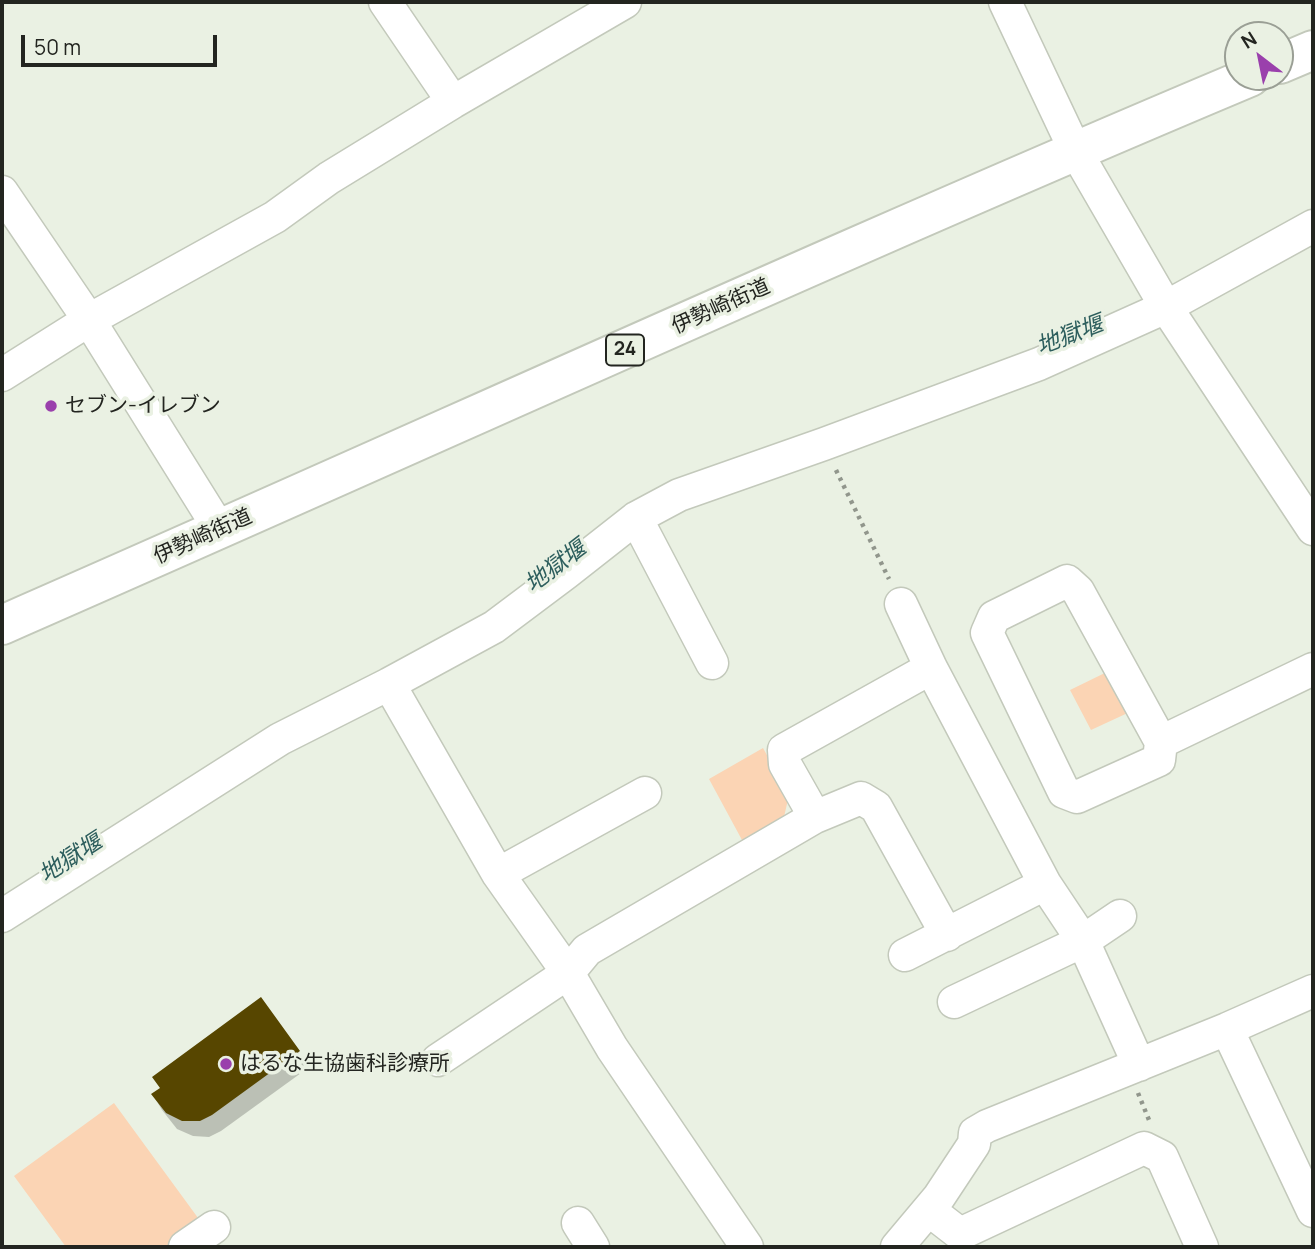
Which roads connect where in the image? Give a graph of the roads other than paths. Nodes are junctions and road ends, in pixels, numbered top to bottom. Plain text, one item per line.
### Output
1 (385, 2) edge
2 (625, 2) edge
3 (1005, 2) edge
4 (1313, 50) edge
5 (1294, 58) edge
6 (1224, 88) edge
7 (453, 102) junction
8 (1075, 150) junction
9 (2, 192) edge
10 (1313, 226) edge
11 (1166, 307) junction
12 (89, 320) junction
13 (2, 375) edge
14 (636, 519) junction
15 (1313, 529) edge
16 (220, 530) junction
17 (901, 604) road end
18 (2, 625) edge
19 (712, 663) dead end
20 (931, 668) junction
21 (1313, 669) edge
22 (389, 684) junction
23 (1161, 742) junction
24 (645, 793) dead end
25 (815, 817) junction
26 (498, 874) junction
27 (1045, 884) junction
28 (2, 916) edge
29 (1120, 916) dead end
30 (947, 935) junction
31 (1083, 941) junction
32 (905, 955) dead end
33 (568, 973) junction
34 (1313, 991) edge
35 (954, 1002) dead end
36 (1227, 1029) junction
37 (438, 1060) dead end
38 (1134, 1067) junction
39 (929, 1210) junction
40 (1313, 1211) edge
41 (214, 1227) dead end
42 (185, 1247) edge
43 (747, 1247) edge
44 (897, 1247) edge
45 (1202, 1247) edge

1 - 7 street
2 - 7 street
3 - 8 street
4 - 5 main road
6 - 8 main road, 伊勢崎街道 / 24
7 - 12 street
8 - 11 street
8 - 16 main road, 伊勢崎街道 / 24
9 - 12 street
10 - 11 street
11 - 14 street
11 - 15 street
12 - 13 street
12 - 16 street
14 - 19 street
14 - 22 street
16 - 18 main road, 伊勢崎街道 / 24
17 - 20 street
20 - 25 street
20 - 27 street
21 - 23 street
22 - 26 street
22 - 28 street
23 - 23 street
24 - 26 street
25 - 30 street
25 - 33 street
26 - 33 street
27 - 30 street
27 - 31 street
29 - 31 street
30 - 32 street
31 - 35 street
31 - 38 street
33 - 37 street
33 - 43 street
34 - 36 street
36 - 38 street
36 - 40 street
38 - 39 street
39 - 44 street
39 - 45 street
41 - 42 street

